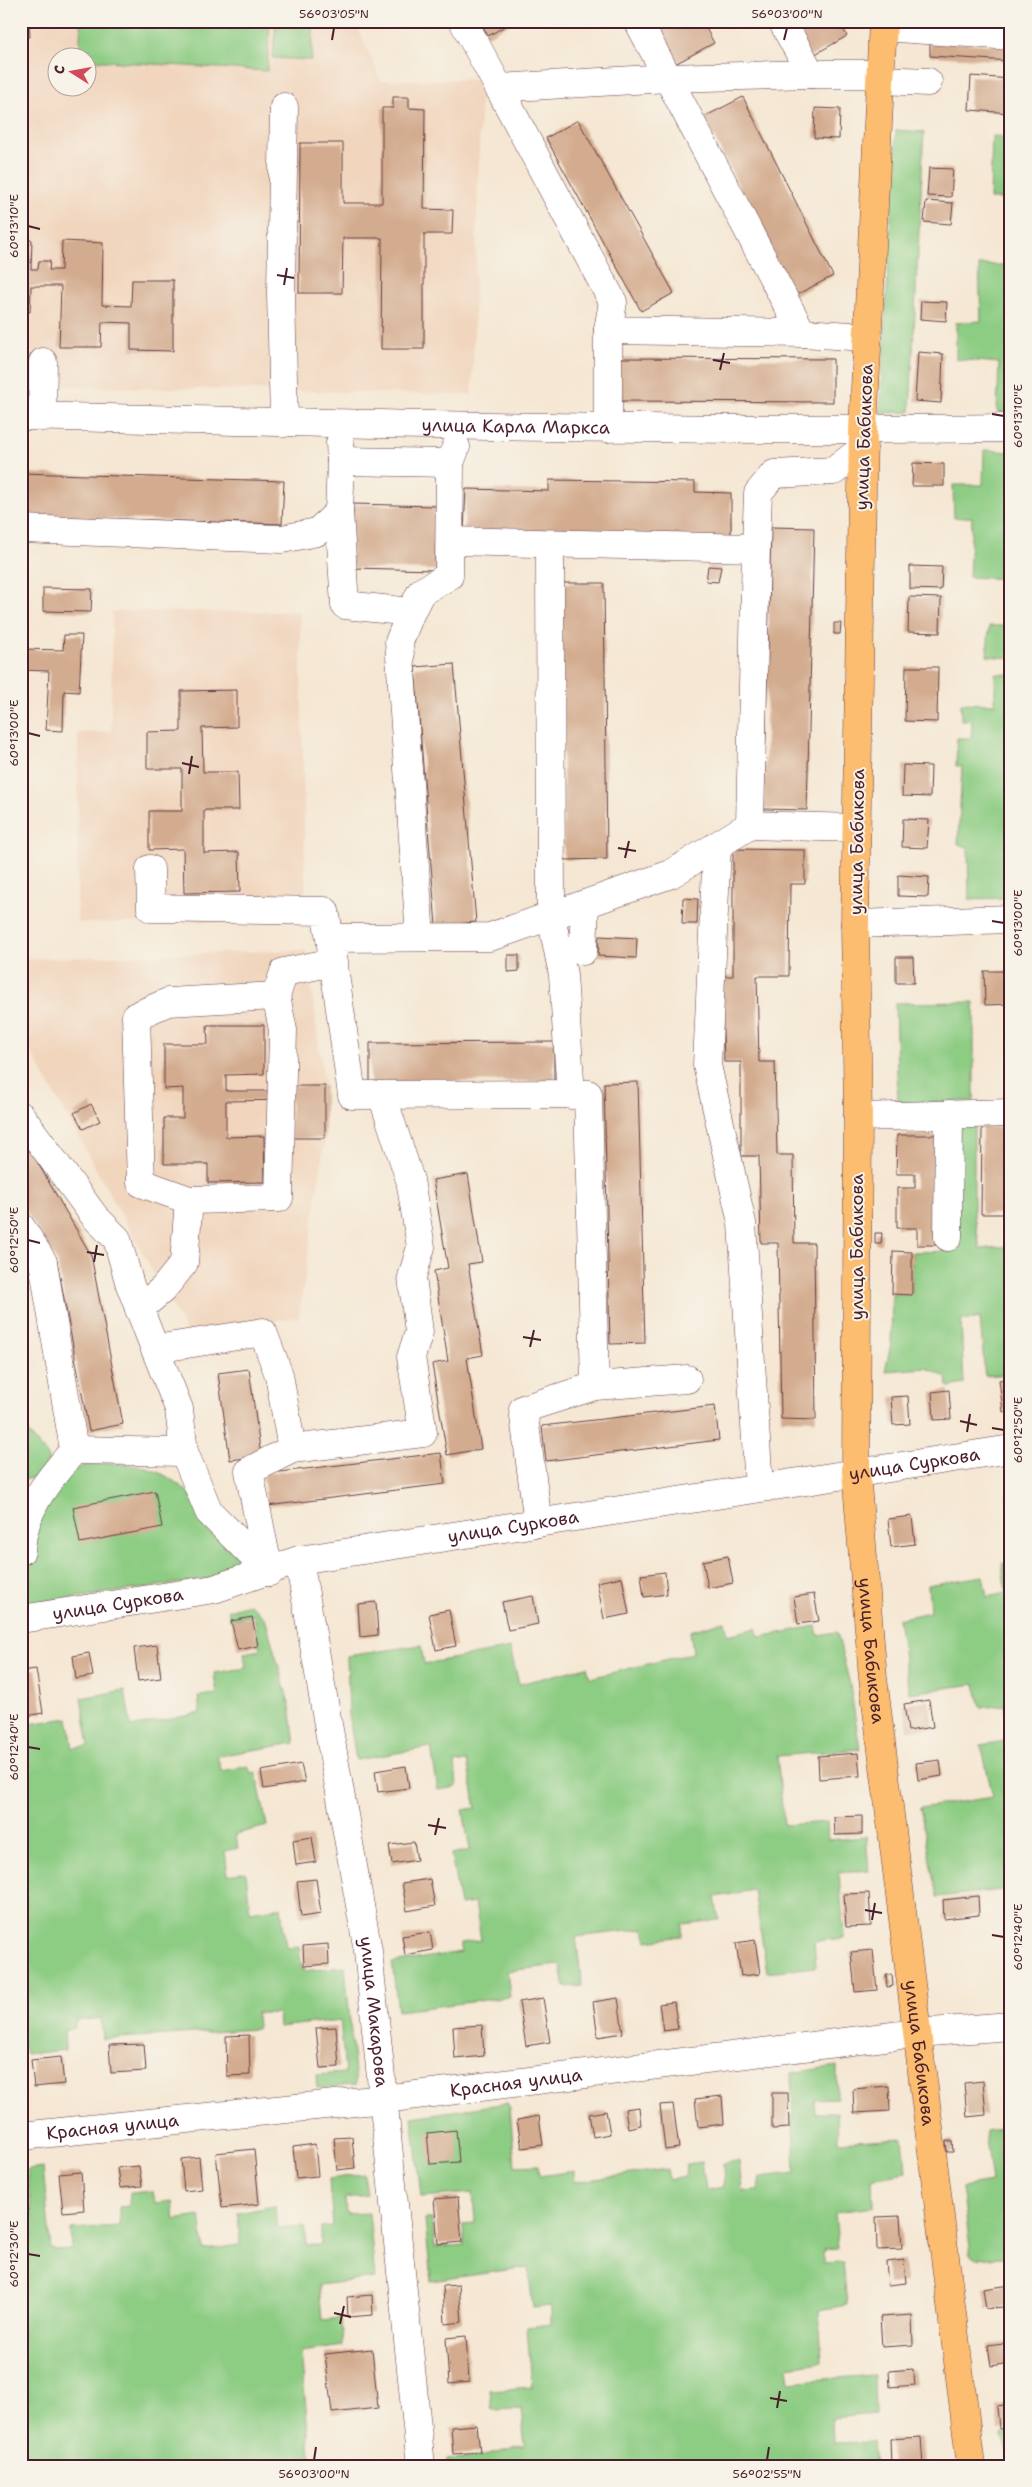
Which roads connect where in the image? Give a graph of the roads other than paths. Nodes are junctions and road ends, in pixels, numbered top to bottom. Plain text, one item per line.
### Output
1 (463, 21) edge
2 (638, 21) edge
3 (782, 21) edge
4 (883, 24) edge
5 (1011, 36) edge
6 (811, 74) junction
7 (881, 77) junction
8 (668, 78) junction
9 (928, 82) dead end
10 (499, 88) junction
11 (284, 107) dead end
12 (608, 330) junction
13 (802, 333) junction
14 (868, 337) junction
15 (43, 362) dead end
16 (32, 416) edge
17 (284, 423) junction
18 (340, 424) junction
19 (464, 427) junction
20 (608, 428) junction
21 (1011, 428) edge
22 (863, 439) junction
23 (341, 461) junction
24 (450, 463) junction
25 (339, 512) junction
26 (21, 529) edge
27 (450, 541) junction
28 (550, 544) junction
29 (756, 548) junction
30 (411, 612) junction
31 (750, 825) junction
32 (857, 828) junction
33 (717, 846) junction
34 (150, 869) dead end
35 (585, 904) junction
36 (552, 916) junction
37 (1011, 919) edge
38 (855, 924) junction
39 (420, 938) junction
40 (332, 950) junction
41 (579, 951) junction
42 (276, 996) junction
43 (382, 1095) junction
44 (572, 1095) junction
45 (1011, 1113) edge
46 (949, 1114) junction
47 (21, 1116) edge
48 (858, 1117) junction
49 (188, 1200) junction
50 (21, 1227) edge
51 (948, 1237) dead end
52 (139, 1309) junction
53 (155, 1349) junction
54 (687, 1379) dead end
55 (595, 1386) junction
56 (292, 1449) junction
57 (1011, 1449) edge
58 (74, 1450) junction
59 (184, 1452) junction
60 (856, 1472) junction
61 (759, 1487) junction
62 (538, 1523) junction
63 (21, 1552) edge
64 (300, 1560) junction
65 (269, 1572) junction
66 (21, 1619) edge
67 (1011, 2026) edge
68 (917, 2033) junction
69 (384, 2099) junction
70 (21, 2136) edge
71 (420, 2466) edge
72 (972, 2466) edge

1 - 10 street
2 - 8 street
3 - 6 street
4 - 5 street
4 - 7 main road, улица Бабикова
6 - 7 street
6 - 8 street
7 - 9 street
7 - 14 main road, улица Бабикова
8 - 10 street
8 - 13 street
10 - 12 street
11 - 17 street
12 - 13 street
12 - 20 street
13 - 14 street
14 - 22 main road, улица Бабикова
15 - 16 street
16 - 17 street, улица Карла Маркса
17 - 18 street, улица Карла Маркса
18 - 19 street, улица Карла Маркса
18 - 23 street
19 - 20 street, улица Карла Маркса
19 - 24 street
20 - 22 street, улица Карла Маркса
21 - 22 street, улица Карла Маркса
22 - 29 street
22 - 32 main road, улица Бабикова
23 - 24 street
23 - 25 street
24 - 27 street
25 - 26 street
25 - 30 street
27 - 28 street
27 - 30 street
28 - 29 street
28 - 36 street
29 - 31 street
30 - 39 street
31 - 32 street
31 - 33 street
32 - 38 main road, улица Бабикова
33 - 35 street
33 - 61 street
34 - 40 street
35 - 36 street
35 - 41 street
36 - 39 street
36 - 41 street
37 - 38 street
38 - 48 main road, улица Бабикова
39 - 40 street
40 - 42 street
40 - 43 street
41 - 44 street
42 - 49 street
42 - 49 street
43 - 44 street
43 - 56 street
44 - 55 street
45 - 46 street
46 - 48 street
46 - 51 street
47 - 52 street
48 - 60 main road, улица Бабикова
49 - 52 street
50 - 58 street
52 - 53 street
53 - 56 street
53 - 59 street
54 - 55 street
55 - 62 street
56 - 65 street
57 - 60 street, улица Суркова
58 - 59 street
58 - 63 street
59 - 65 street
60 - 61 street, улица Суркова
60 - 68 main road, улица Бабикова
61 - 62 street, улица Суркова
62 - 64 street, улица Суркова
64 - 65 street, улица Суркова
64 - 69 street, улица Макарова
65 - 66 street, улица Суркова
67 - 68 street, Красная улица
68 - 69 street, Красная улица
68 - 72 main road, улица Бабикова
69 - 70 street, Красная улица
69 - 71 street, улица Макарова

